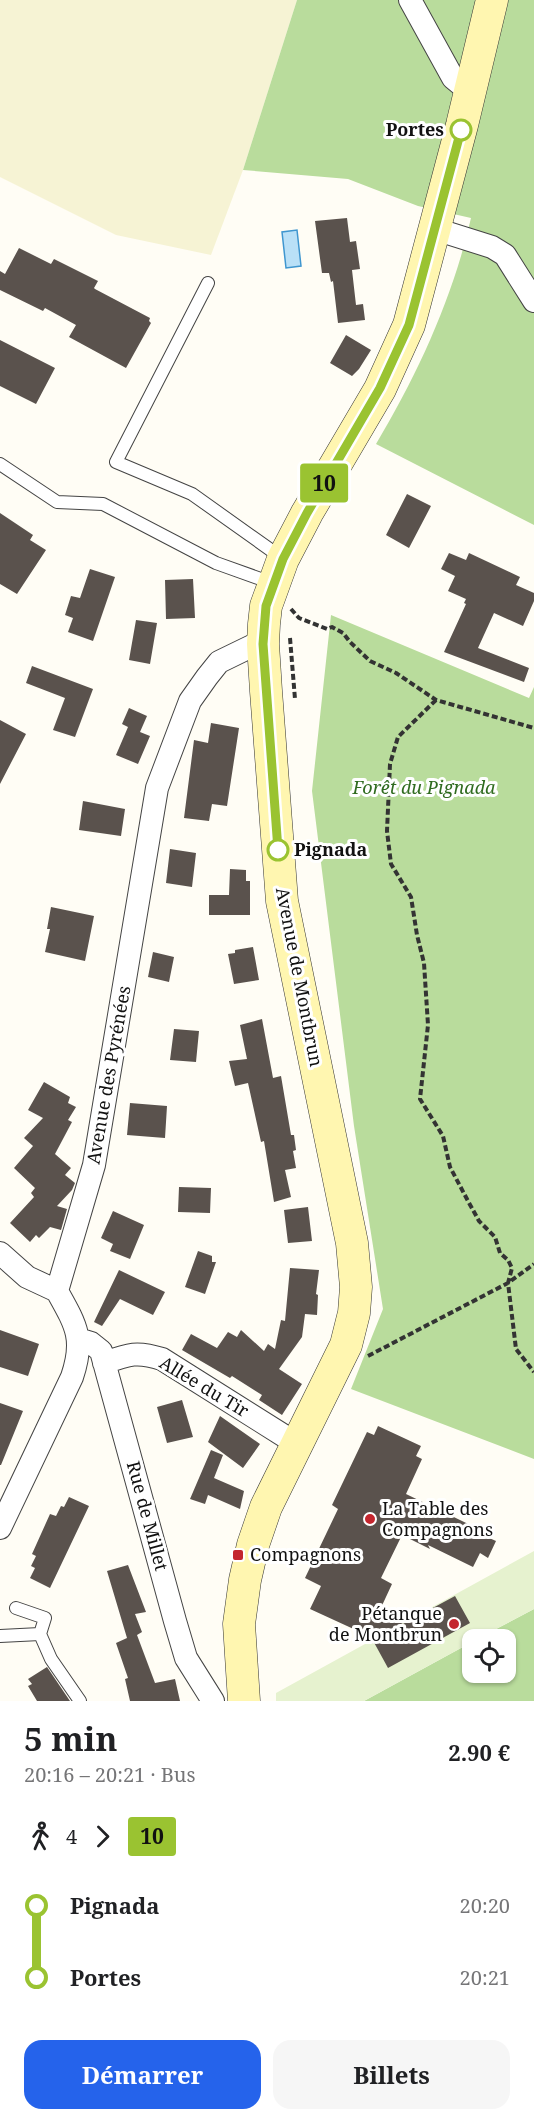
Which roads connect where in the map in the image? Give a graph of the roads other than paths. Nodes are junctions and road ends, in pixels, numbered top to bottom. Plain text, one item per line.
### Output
1 (410, 0) edge
2 (492, 0) edge
3 (470, 92) junction
4 (435, 230) junction
5 (208, 283) dead end
6 (534, 301) edge
7 (0, 464) edge
8 (280, 582) junction
9 (276, 637) junction
10 (0, 1253) edge
11 (57, 1291) junction
12 (78, 1339) junction
13 (104, 1363) junction
14 (297, 1444) junction
15 (0, 1528) edge
16 (16, 1608) dead end
17 (40, 1634) junction
18 (0, 1636) edge
19 (80, 1701) edge
20 (213, 1701) edge
21 (244, 1701) edge

1 - 3 street
2 - 3 street, Avenue de Montbrun
3 - 4 street, Avenue de Montbrun
4 - 6 street
4 - 8 street, Avenue de Montbrun
5 - 8 lane
7 - 8 lane
8 - 9 street, Avenue de Montbrun
9 - 11 street, Avenue des Pyrénées
9 - 14 street, Avenue de Montbrun
10 - 11 street
11 - 12 street
12 - 13 street, Rue de Millet
12 - 15 street
13 - 14 street, Allée du Tir
13 - 20 street, Rue de Millet
14 - 21 street, Avenue de Montbrun
16 - 17 lane
17 - 18 lane
17 - 19 lane

